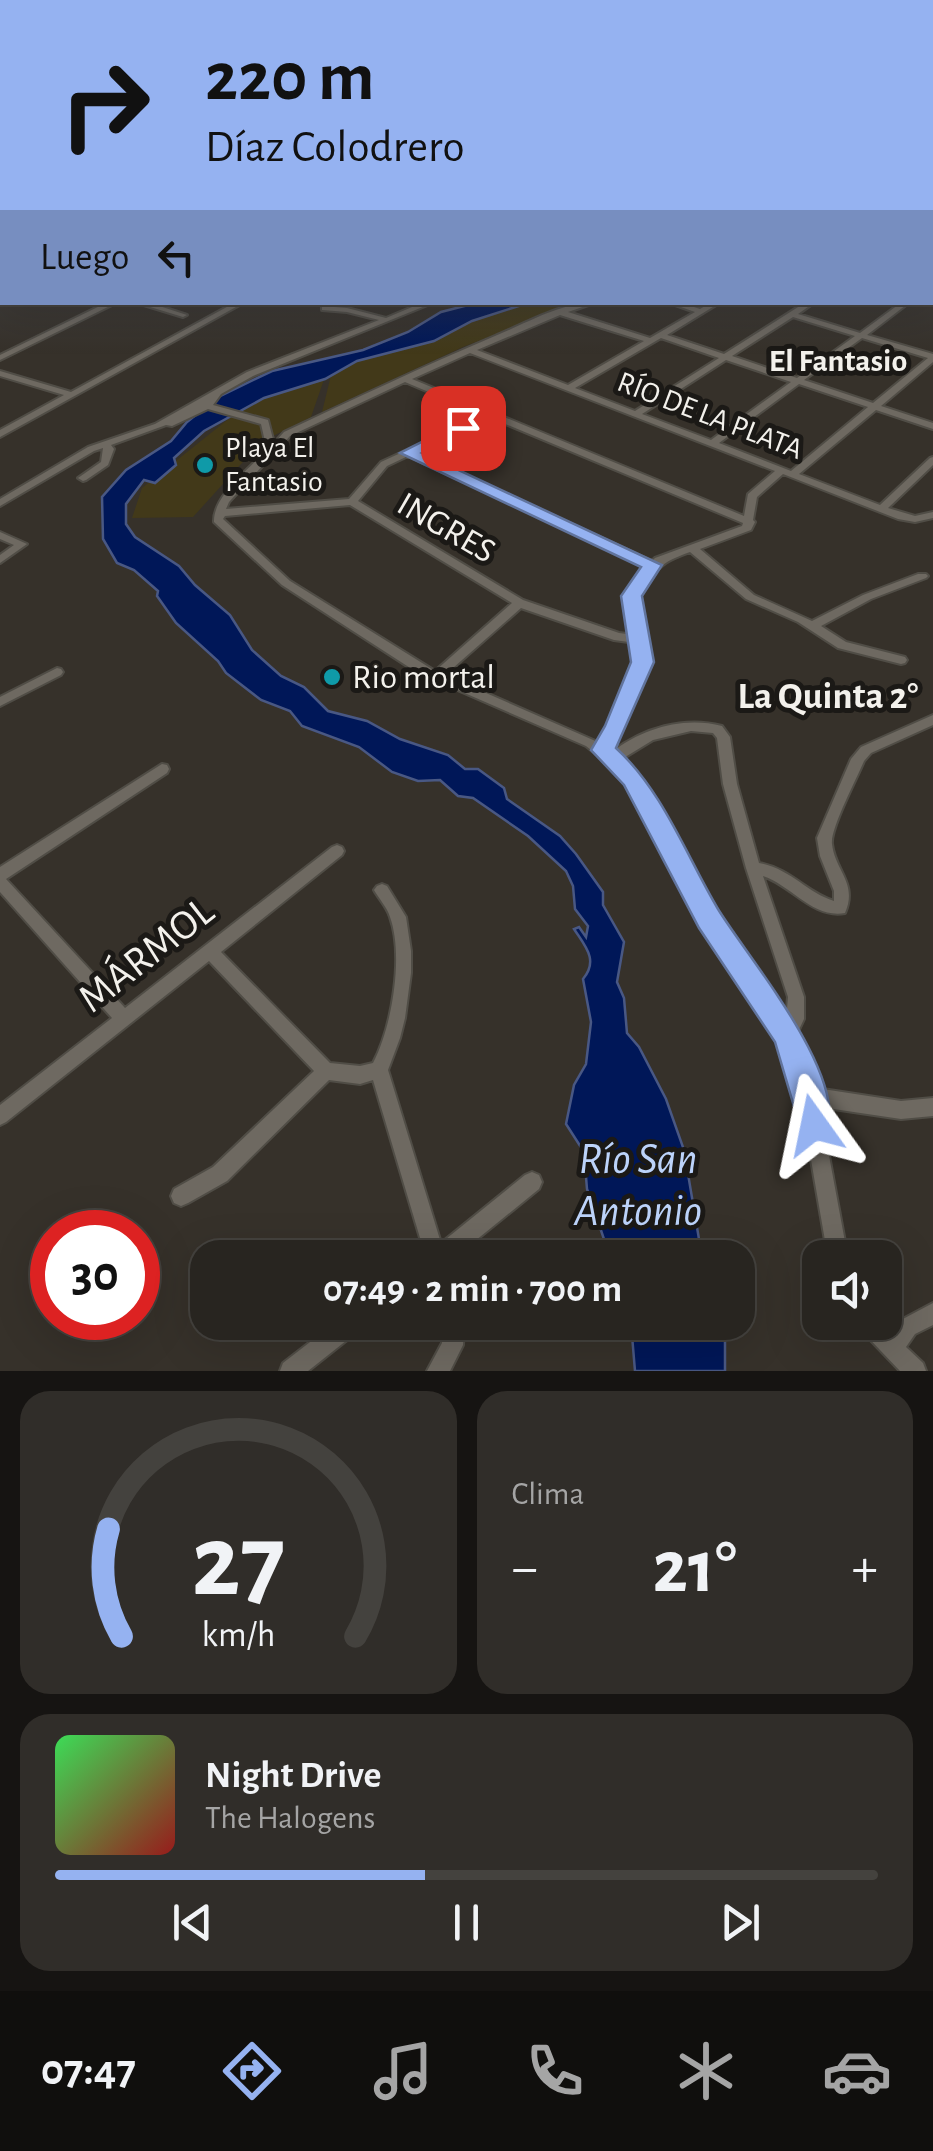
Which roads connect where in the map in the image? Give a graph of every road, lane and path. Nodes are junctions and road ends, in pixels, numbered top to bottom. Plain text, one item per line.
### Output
1 (110, 305) edge
2 (148, 305) edge
3 (237, 305) edge
4 (424, 305) edge
5 (584, 305) edge
6 (679, 305) edge
7 (713, 305) edge
8 (808, 305) edge
9 (903, 305) edge
10 (326, 308) dead end
11 (559, 312) junction
12 (701, 312) junction
13 (183, 315) dead end
14 (793, 315) junction
15 (386, 320) junction
16 (861, 335) junction
17 (662, 336) junction
18 (651, 341) junction
19 (470, 350) junction
20 (728, 357) junction
21 (0, 358) edge
22 (933, 358) edge
23 (0, 373) edge
24 (798, 380) junction
25 (408, 381) junction
26 (226, 386) junction
27 (569, 388) junction
28 (72, 395) junction
29 (206, 406) junction
30 (874, 406) junction
31 (636, 413) junction
32 (490, 415) junction
33 (933, 426) edge
34 (147, 430) junction
35 (0, 434) edge
36 (104, 443) junction
37 (711, 444) junction
38 (270, 448) junction
39 (408, 453) junction
40 (933, 460) edge
41 (786, 473) junction
42 (82, 478) dead end
43 (752, 496) junction
44 (352, 502) junction
45 (0, 504) edge
46 (881, 509) junction
47 (218, 513) junction
48 (730, 514) junction
49 (933, 515) edge
50 (750, 522) junction
51 (0, 535) edge
52 (692, 548) junction
53 (0, 560) edge
54 (652, 565) junction
55 (922, 576) dead end
56 (519, 602) junction
57 (813, 625) junction
58 (642, 640) junction
59 (902, 660) dead end
60 (57, 672) dead end
61 (434, 678) junction
62 (0, 702) edge
63 (933, 720) edge
64 (608, 754) junction
65 (162, 769) dead end
66 (337, 851) dead end
67 (753, 868) junction
68 (0, 878) edge
69 (382, 890) dead end
70 (209, 950) junction
71 (123, 1018) junction
72 (788, 1034) junction
73 (379, 1070) junction
74 (326, 1071) junction
75 (809, 1096) junction
76 (933, 1108) edge
77 (0, 1116) edge
78 (532, 1182) dead end
79 (181, 1196) dead end
80 (431, 1240) edge
81 (460, 1240) edge
82 (835, 1240) edge
83 (933, 1313) edge
84 (331, 1340) edge
85 (452, 1340) edge
86 (884, 1340) edge
87 (892, 1349) junction
88 (440, 1368) edge
89 (292, 1371) edge
90 (915, 1371) edge

1 - 21 street
2 - 13 street
3 - 28 street
4 - 15 street
5 - 11 street
6 - 12 street
7 - 12 street
8 - 14 street
9 - 16 street
10 - 15 street
11 - 18 street
11 - 19 street
12 - 17 street
14 - 16 street
14 - 20 street
15 - 26 street
16 - 22 street
16 - 24 street
17 - 18 street
17 - 20 street
18 - 27 street
19 - 25 street
19 - 27 street, RÍO DE LA PLATA
20 - 24 street
20 - 31 street
22 - 30 street
23 - 28 street
24 - 30 street
24 - 37 street
25 - 32 street
25 - 38 street
26 - 29 street
26 - 34 street
27 - 31 street, RÍO DE LA PLATA
28 - 35 street
29 - 34 street
29 - 38 street
30 - 33 street
30 - 41 street
31 - 37 street, RÍO DE LA PLATA
32 - 39 street
32 - 48 street
34 - 36 street
36 - 42 street
36 - 45 street
37 - 41 street, RÍO DE LA PLATA
38 - 47 street
39 - 44 street
39 - 54 street
40 - 46 street
41 - 43 street
41 - 46 street, RÍO DE LA PLATA
43 - 48 street
43 - 50 street
44 - 47 street, INGRES
44 - 56 street, INGRES
46 - 49 street, RÍO DE LA PLATA
47 - 61 street
48 - 50 street
50 - 52 street
51 - 53 street
52 - 54 street
52 - 57 street
54 - 58 street
55 - 57 street
56 - 58 street, INGRES
56 - 61 street
57 - 59 street
58 - 64 street
60 - 62 street
61 - 64 street
63 - 67 street
64 - 67 street
64 - 72 street
65 - 68 street
66 - 70 street, MÁRMOL
67 - 72 street
68 - 71 street
69 - 73 street
70 - 71 street, MÁRMOL
70 - 74 street
71 - 77 street, MÁRMOL
72 - 75 street
73 - 74 street
73 - 80 street
74 - 79 street
75 - 76 street
75 - 82 street
78 - 81 street
83 - 87 street
84 - 89 street
85 - 88 street
86 - 87 street
87 - 90 street

